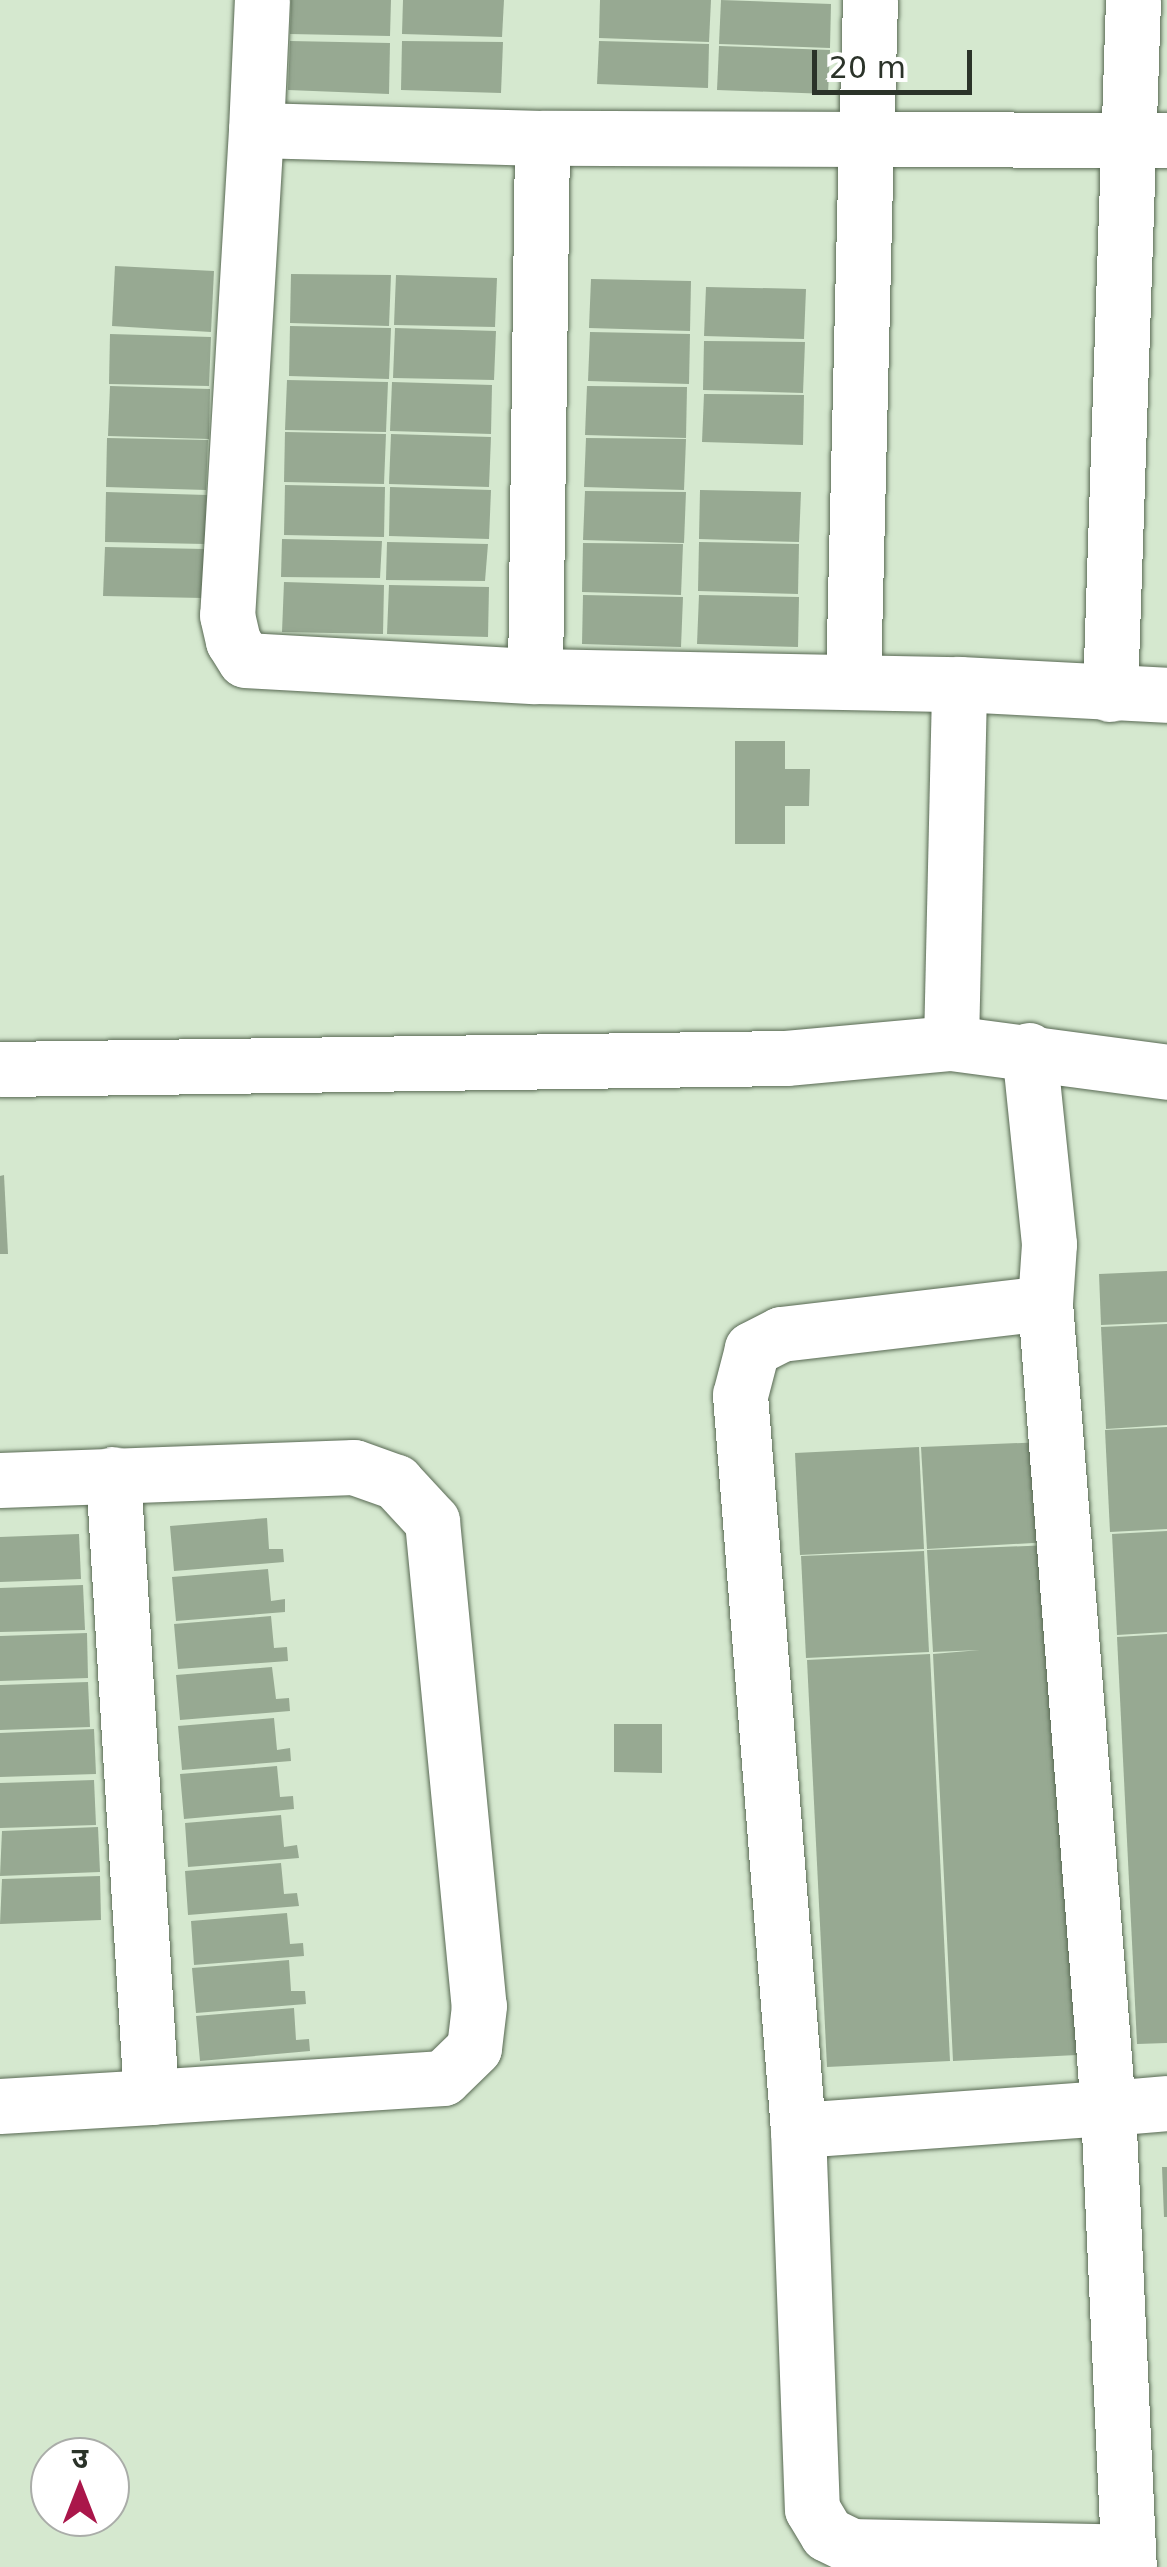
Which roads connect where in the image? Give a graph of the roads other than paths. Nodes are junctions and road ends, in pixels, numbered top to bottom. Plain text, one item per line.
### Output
1 (262, 0) edge
2 (870, 0) edge
3 (1133, 0) edge
4 (256, 130) junction
5 (542, 138) junction
6 (866, 138) junction
7 (1148, 139) edge
8 (535, 676) junction
9 (853, 682) junction
10 (959, 684) junction
11 (1110, 694) junction
12 (1167, 694) edge
13 (950, 1043) junction
14 (1029, 1050) junction
15 (0, 1069) edge
16 (1167, 1072) edge
17 (1045, 1303) junction
18 (113, 1474) junction
19 (0, 1480) edge
20 (151, 2097) junction
21 (1167, 2103) edge
22 (0, 2106) edge
23 (1108, 2108) junction
24 (798, 2130) junction
25 (1129, 2559) edge

1 - 4 street
2 - 6 street
3 - 7 street
4 - 5 street
4 - 8 street
5 - 6 street
5 - 8 street
6 - 7 street
6 - 9 street
7 - 11 street
8 - 9 street
9 - 10 street
10 - 11 street
10 - 13 street
11 - 12 street
13 - 14 street
13 - 15 street
14 - 16 street
14 - 17 street
17 - 23 street
17 - 24 street
18 - 19 street
18 - 20 street
18 - 20 street
20 - 22 street
21 - 23 street
23 - 24 street
23 - 25 street
24 - 25 street

